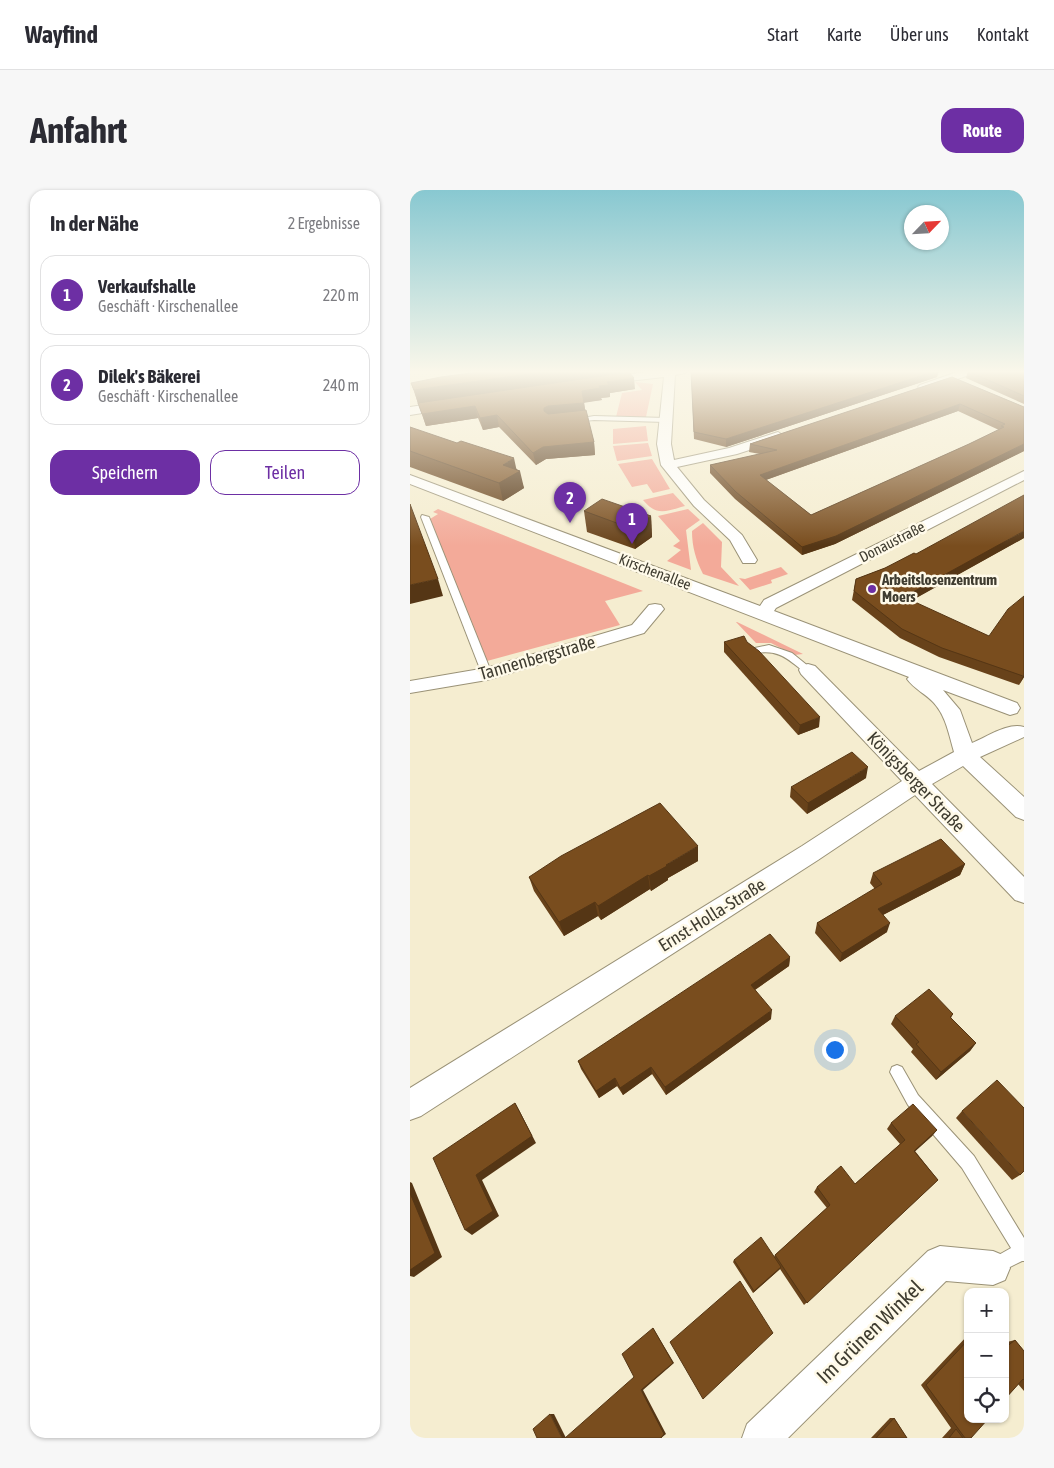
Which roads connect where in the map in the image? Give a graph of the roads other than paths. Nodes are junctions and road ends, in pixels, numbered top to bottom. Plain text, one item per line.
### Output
1 (665, 429) edge
2 (786, 433) edge
3 (668, 465) junction
4 (1024, 475) edge
5 (410, 479) edge
6 (425, 517) dead end
7 (749, 560) dead end
8 (655, 609) dead end
9 (764, 613) junction
10 (753, 651) edge
11 (900, 666) junction
12 (808, 670) joint
13 (487, 674) junction
14 (410, 687) edge
15 (1017, 704) edge
16 (1021, 734) edge
17 (965, 756) junction
18 (916, 783) junction
19 (1024, 811) edge
20 (1024, 893) edge
21 (896, 1072) dead end
22 (410, 1105) edge
23 (1023, 1252) edge
24 (993, 1268) joint
25 (762, 1438) edge

1 - 3 street
2 - 3 street
3 - 7 street
4 - 9 street, Donaustraße
5 - 9 street, Kirschenallee
6 - 13 lane
8 - 13 street, Tannenbergstraße
9 - 11 street, Kirschenallee
10 - 12 lane
11 - 15 street, Kirschenallee
11 - 17 street, Kirschenallee
12 - 18 street, Königsberger Straße
13 - 14 street, Tannenbergstraße
15 - 16 street
16 - 17 street, Ernst-Holla-Straße
17 - 18 street, Ernst-Holla-Straße
17 - 19 street
18 - 20 street, Königsberger Straße
18 - 22 street, Ernst-Holla-Straße
21 - 23 lane
23 - 24 lane
24 - 25 street, Im Grünen Winkel

